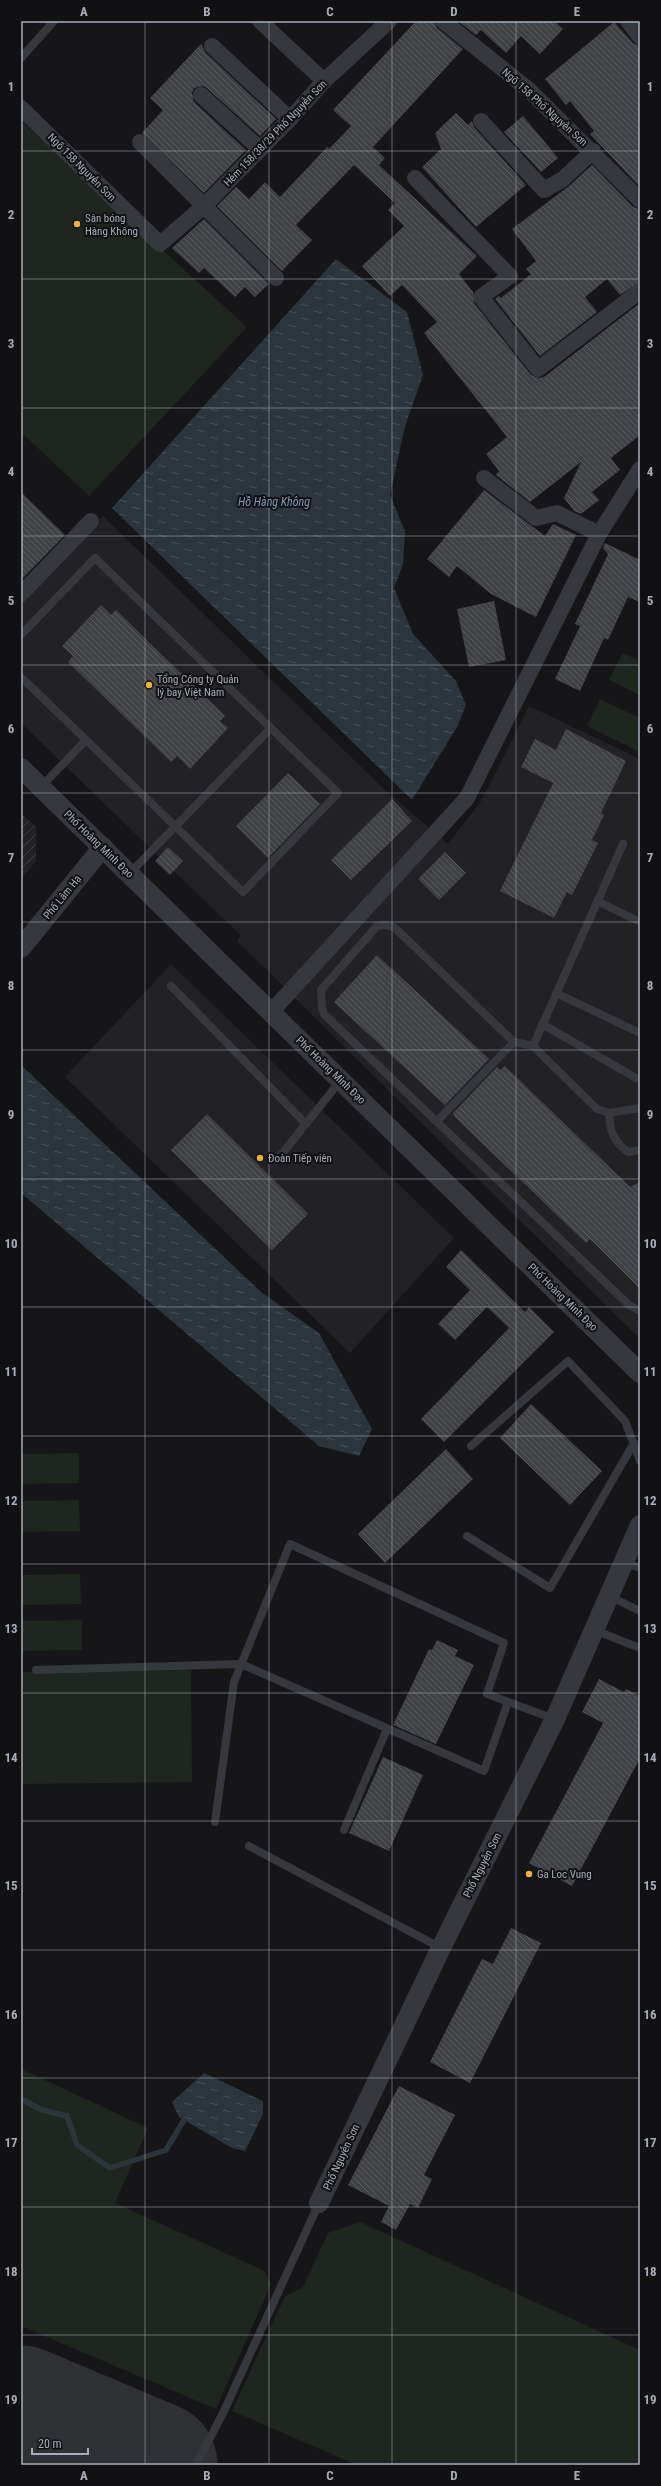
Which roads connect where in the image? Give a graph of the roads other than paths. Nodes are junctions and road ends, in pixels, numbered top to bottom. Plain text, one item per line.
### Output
1 (54, 21) edge
2 (260, 21) edge
3 (388, 21) edge
4 (443, 21) edge
5 (628, 21) edge
6 (640, 36) edge
7 (212, 46) dead end
8 (21, 58) edge
9 (324, 81) junction
10 (201, 95) dead end
11 (21, 108) edge
12 (290, 119) junction
13 (481, 121) dead end
14 (140, 142) dead end
15 (260, 149) junction
16 (593, 152) junction
17 (416, 178) dead end
18 (640, 200) edge
19 (204, 206) junction
20 (160, 244) joint
21 (276, 278) dead end
22 (640, 291) edge
23 (640, 469) edge
24 (484, 478) dead end
25 (91, 521) dead end
26 (599, 534) junction
27 (21, 594) edge
28 (21, 635) edge
29 (21, 677) edge
30 (271, 728) junction
31 (86, 740) junction
32 (21, 768) edge
33 (41, 787) junction
34 (175, 826) junction
35 (623, 844) dead end
36 (103, 846) junction
37 (130, 873) junction
38 (597, 901) junction
39 (640, 922) edge
40 (21, 948) edge
41 (171, 986) dead end
42 (556, 993) junction
43 (271, 1012) junction
44 (542, 1024) junction
45 (640, 1033) edge
46 (514, 1042) junction
47 (533, 1046) junction
48 (640, 1078) edge
49 (341, 1080) junction
50 (640, 1108) edge
51 (610, 1113) junction
52 (438, 1120) junction
53 (306, 1124) junction
54 (640, 1150) edge
55 (281, 1155) dead end
56 (640, 1311) edge
57 (640, 1373) edge
58 (634, 1443) junction
59 (471, 1446) dead end
60 (640, 1461) edge
61 (640, 1526) edge
62 (467, 1536) dead end
63 (632, 1565) edge
64 (609, 1596) junction
65 (640, 1611) edge
66 (594, 1630) junction
67 (640, 1648) edge
68 (241, 1664) junction
69 (36, 1670) dead end
70 (508, 1702) junction
71 (555, 1719) junction
72 (387, 1729) junction
73 (215, 1822) dead end
74 (344, 1830) dead end
75 (248, 1846) dead end
76 (441, 1948) junction
77 (319, 2203) joint
78 (196, 2465) edge

1 - 8 lane
2 - 9 street
3 - 9 street, Hẻm 158/38/29 Phố Nguyễn Sơn
4 - 16 street, Ngõ 158 Phố Nguyễn Sơn
5 - 6 street
7 - 12 street
9 - 12 street, Hẻm 158/38/29 Phố Nguyễn Sơn
10 - 15 street
11 - 20 street, Ngõ 158 Nguyễn Sơn
12 - 15 street, Hẻm 158/38/29 Phố Nguyễn Sơn
13 - 16 street
14 - 19 street
15 - 19 street, Hẻm 158/38/29 Phố Nguyễn Sơn
16 - 18 street, Ngõ 158 Phố Nguyễn Sơn
17 - 22 street
19 - 20 street, Hẻm 158/38/29 Phố Nguyễn Sơn
19 - 21 street
23 - 26 street
24 - 26 street
25 - 27 street
26 - 43 street
28 - 30 lane
29 - 31 lane
30 - 34 lane
30 - 34 lane
31 - 33 lane
31 - 34 lane
32 - 33 street, Phố Hoàng Minh Đạo
33 - 36 street, Phố Hoàng Minh Đạo
34 - 37 lane
35 - 38 lane
36 - 37 street, Phố Hoàng Minh Đạo
36 - 40 street, Phố Lâm Hạ
37 - 43 street, Phố Hoàng Minh Đạo
38 - 39 lane
38 - 42 lane
41 - 53 lane
42 - 44 lane
42 - 45 lane
43 - 49 street, Phố Hoàng Minh Đạo
44 - 47 lane
44 - 48 lane
46 - 47 lane
46 - 52 lane
46 - 52 lane
47 - 51 lane
49 - 53 lane
49 - 57 street, Phố Hoàng Minh Đạo
50 - 51 lane
51 - 54 lane
52 - 56 lane
53 - 55 lane
58 - 59 lane
58 - 60 lane
58 - 62 lane
61 - 63 street, Phố Nguyễn Sơn
63 - 64 street, Phố Nguyễn Sơn
64 - 65 lane
64 - 66 street, Phố Nguyễn Sơn
66 - 67 lane
66 - 71 street, Phố Nguyễn Sơn
68 - 69 lane
68 - 70 lane
68 - 72 lane
68 - 73 lane
70 - 71 lane
70 - 72 lane
71 - 76 street, Phố Nguyễn Sơn
72 - 74 lane
75 - 76 lane
76 - 77 street, Phố Nguyễn Sơn
77 - 78 lane

